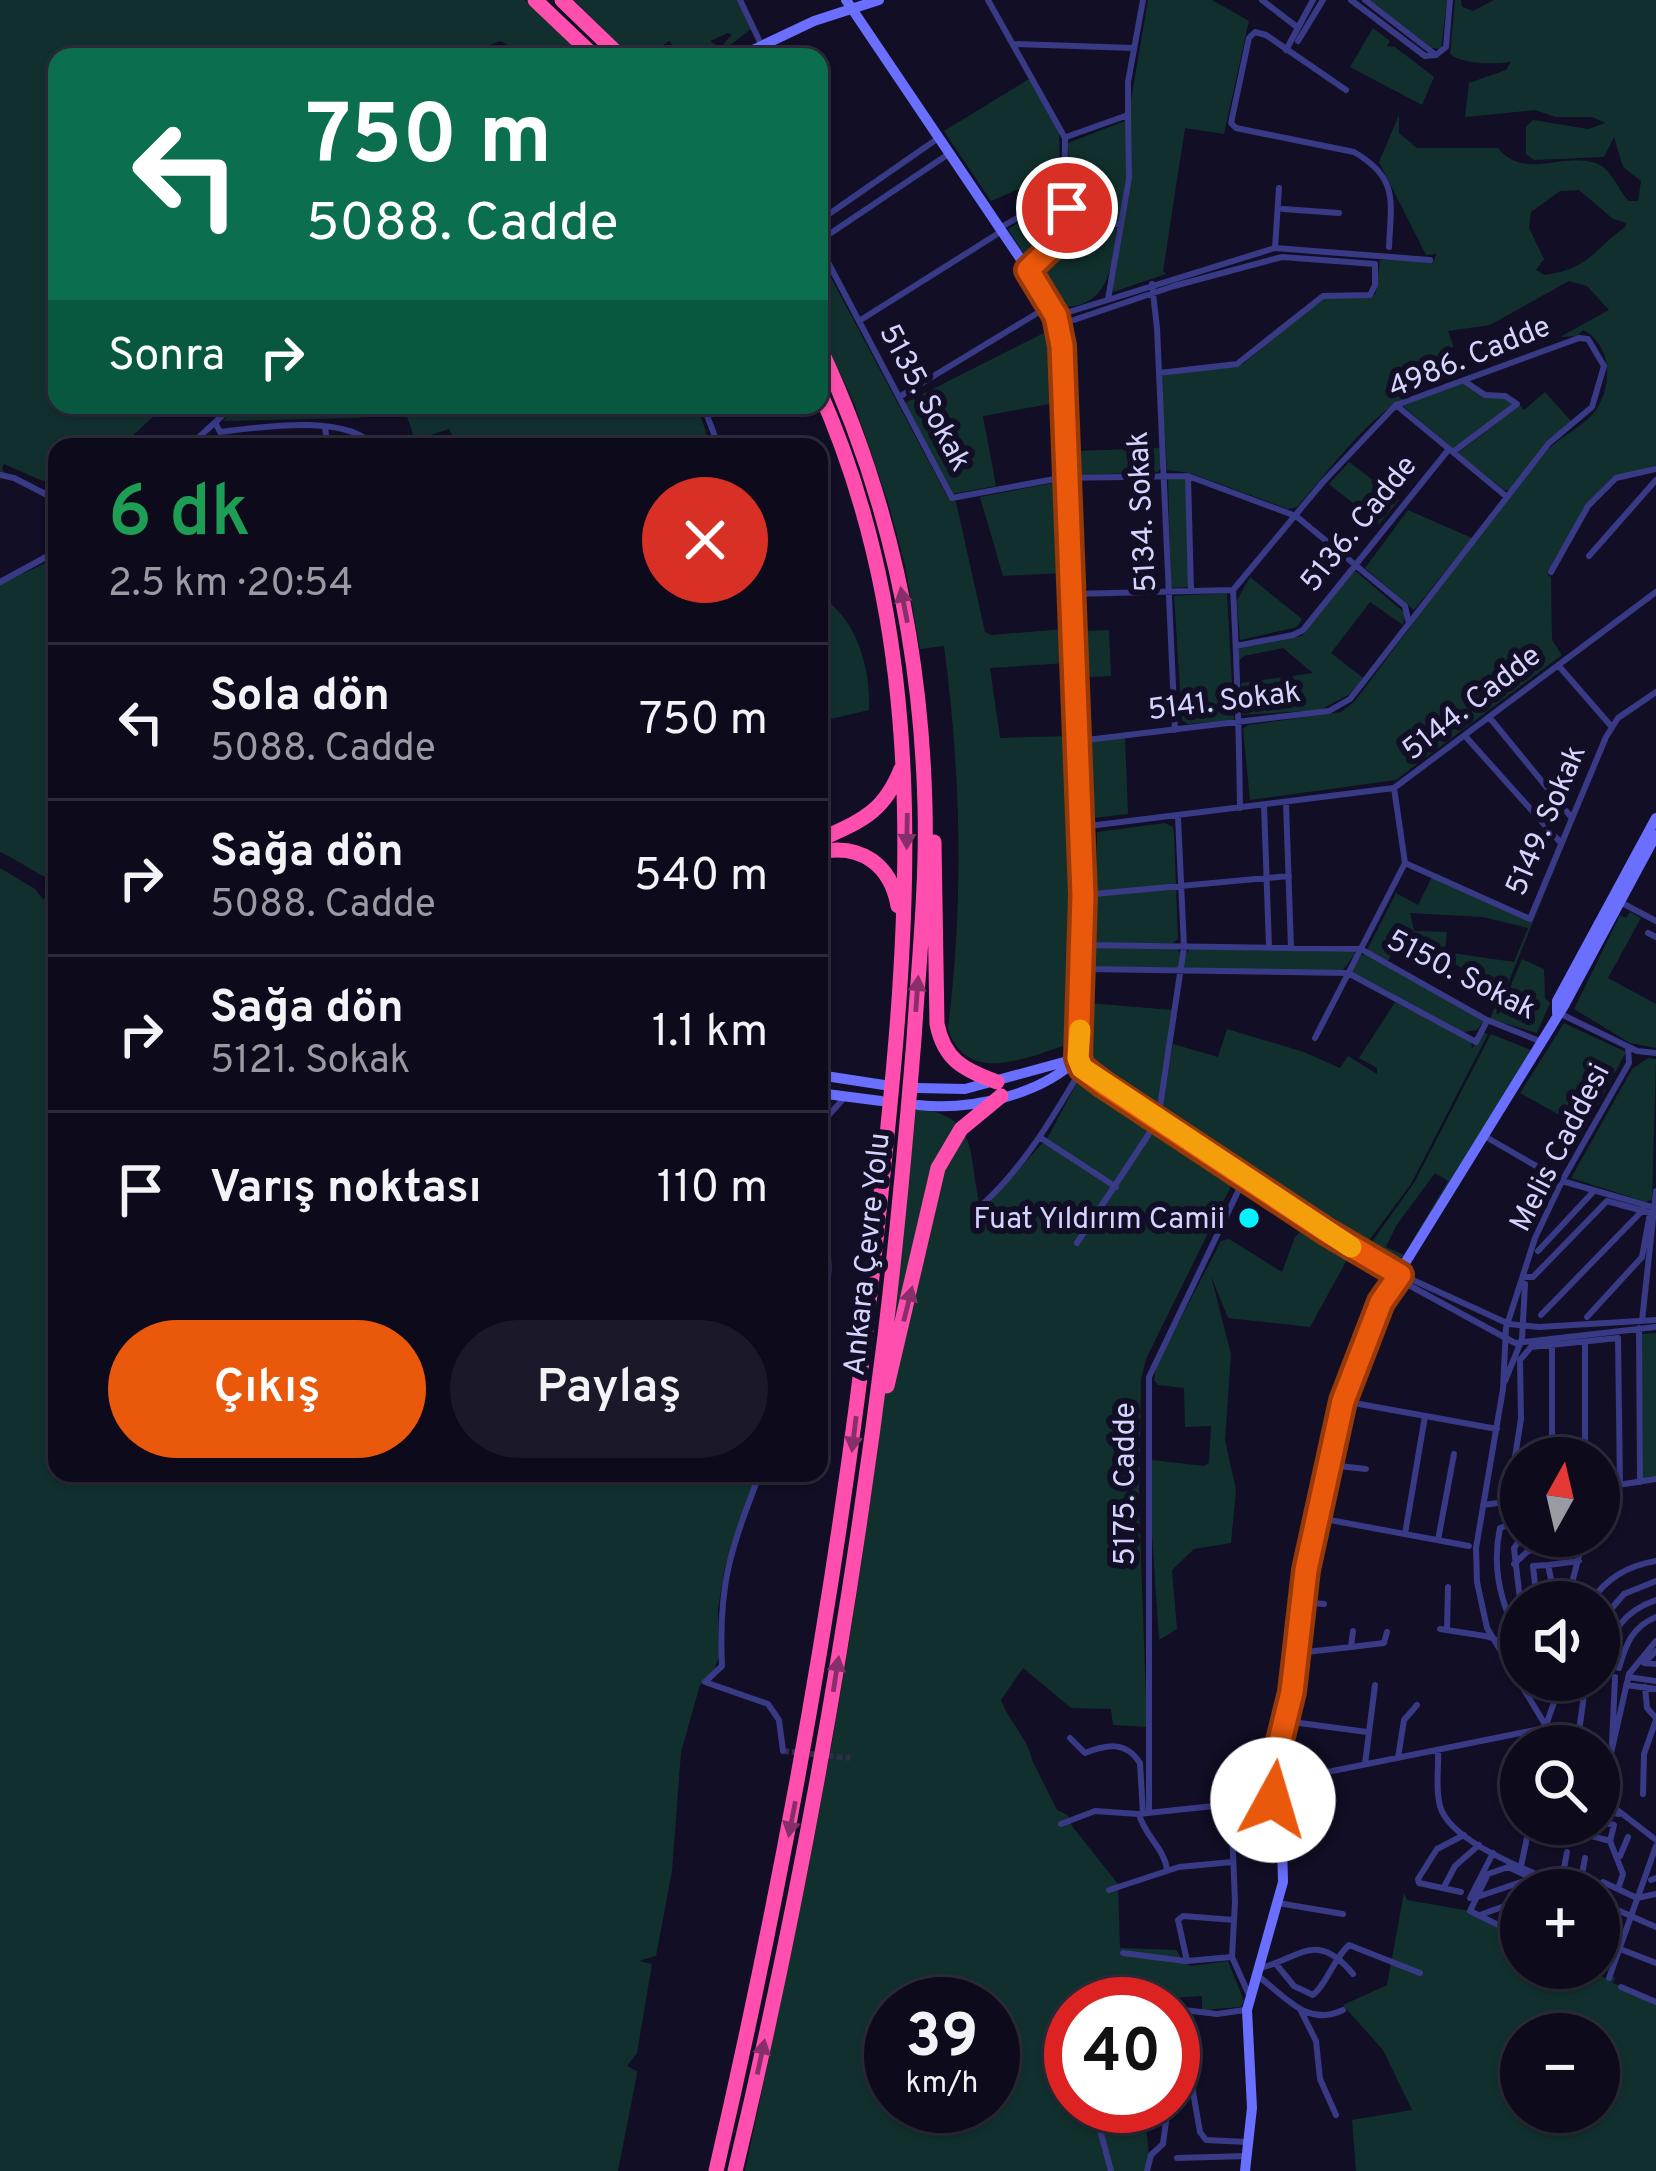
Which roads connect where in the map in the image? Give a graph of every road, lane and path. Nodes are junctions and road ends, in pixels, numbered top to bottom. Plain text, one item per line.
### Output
1 (535, 0) edge
2 (562, 0) edge
3 (740, 0) edge
4 (879, 0) edge
5 (988, 0) edge
6 (1142, 0) edge
7 (1262, 0) edge
8 (1298, 0) edge
9 (1323, 0) edge
10 (1351, 0) edge
11 (1365, 0) edge
12 (1450, 0) edge
13 (850, 2) edge
14 (1312, 7) edge
15 (1298, 27) junction
16 (1298, 41) dead end
17 (761, 44) junction
18 (1013, 44) junction
19 (586, 48) edge
20 (612, 48) edge
21 (754, 48) edge
22 (1133, 48) junction
23 (1286, 50) junction
24 (1436, 55) junction
25 (1346, 90) dead end
26 (1128, 115) junction
27 (940, 137) junction
28 (1065, 137) junction
29 (950, 153) junction
30 (1279, 188) dead end
31 (1066, 191) junction
32 (1283, 209) dead end
33 (1339, 213) dead end
34 (828, 215) edge
35 (1067, 217) junction
36 (1120, 225) junction
37 (1001, 229) junction
38 (828, 237) edge
39 (1389, 247) dead end
40 (1275, 248) junction
41 (1376, 259) junction
42 (1430, 260) dead end
43 (828, 261) edge
44 (1028, 270) junction
45 (1153, 288) junction
46 (1108, 299) junction
47 (1055, 316) junction
48 (859, 321) junction
49 (828, 368) edge
50 (1159, 373) junction
51 (1462, 380) junction
52 (898, 397) junction
53 (1396, 405) junction
54 (225, 414) edge
55 (828, 414) edge
56 (216, 424) junction
57 (325, 428) junction
58 (199, 438) edge
59 (327, 438) edge
60 (363, 438) edge
61 (1451, 451) junction
62 (1656, 469) edge
63 (0, 475) edge
64 (1164, 475) junction
65 (1189, 476) junction
66 (1067, 478) junction
67 (1656, 480) edge
68 (48, 495) edge
69 (1507, 497) junction
70 (1297, 516) junction
71 (48, 556) edge
72 (1589, 556) dead end
73 (1354, 563) junction
74 (1552, 572) dead end
75 (0, 583) edge
76 (1192, 590) junction
77 (1233, 590) junction
78 (1169, 591) junction
79 (1656, 592) edge
80 (1072, 594) junction
81 (1408, 624) junction
82 (1236, 646) junction
83 (1558, 665) junction
84 (1656, 692) edge
85 (1490, 718) junction
86 (1238, 723) junction
87 (1611, 727) junction
88 (1174, 730) junction
89 (1466, 737) junction
90 (1078, 741) junction
91 (923, 754) junction
92 (904, 760) junction
93 (1394, 788) junction
94 (1286, 802) junction
95 (1264, 805) junction
96 (1240, 808) junction
97 (1178, 817) junction
98 (1572, 818) junction
99 (1656, 818) edge
100 (1081, 827) junction
101 (828, 836) edge
102 (1655, 840) edge
103 (1561, 843) junction
104 (828, 851) edge
105 (1405, 863) junction
106 (1288, 876) junction
107 (1267, 877) junction
108 (1180, 886) junction
109 (1083, 895) junction
110 (1620, 902) junction
111 (1656, 921) edge
112 (1083, 945) junction
113 (1184, 947) junction
114 (1269, 947) junction
115 (1291, 948) junction
116 (1360, 949) junction
117 (1082, 969) junction
118 (900, 972) junction
119 (1180, 973) junction
120 (1348, 974) junction
121 (1558, 1013) junction
122 (1487, 1020) junction
123 (1316, 1039) dead end
124 (1542, 1042) junction
125 (1628, 1046) junction
126 (1646, 1052) junction
127 (1656, 1052) edge
128 (1080, 1063) junction
129 (1629, 1063) junction
130 (828, 1076) edge
131 (884, 1085) dead end
132 (917, 1088) dead end
133 (999, 1089) junction
134 (828, 1094) edge
135 (846, 1096) junction
136 (881, 1101) dead end
137 (918, 1105) dead end
138 (828, 1116) edge
139 (1158, 1120) junction
140 (1486, 1137) junction
141 (1041, 1138) junction
142 (1246, 1176) junction
143 (1562, 1181) junction
144 (1116, 1187) junction
145 (1595, 1190) junction
146 (1656, 1191) edge
147 (983, 1204) dead end
148 (1643, 1208) junction
149 (1656, 1208) edge
150 (1077, 1243) dead end
151 (1538, 1251) dead end
152 (1526, 1273) junction
153 (1400, 1275) junction
154 (1541, 1316) dead end
155 (1587, 1317) dead end
156 (1656, 1323) edge
157 (1508, 1324) junction
158 (1523, 1325) junction
159 (1641, 1325) junction
160 (1505, 1336) junction
161 (1585, 1342) junction
162 (1521, 1343) junction
163 (1552, 1345) junction
164 (1503, 1389) junction
165 (1343, 1401) junction
166 (1425, 1416) junction
167 (1497, 1429) junction
168 (1518, 1437) edge
169 (1552, 1437) edge
170 (1586, 1437) edge
171 (1619, 1437) edge
172 (1454, 1454) dead end
173 (869, 1459) junction
174 (1330, 1466) junction
175 (1366, 1469) dead end
176 (1656, 1479) edge
177 (757, 1482) edge
178 (1640, 1482) junction
179 (1620, 1485) edge
180 (1500, 1503) edge
181 (1483, 1505) junction
182 (1319, 1518) junction
183 (1500, 1528) edge
184 (1405, 1534) junction
185 (1438, 1540) junction
186 (1469, 1546) dead end
187 (1514, 1557) edge
188 (1522, 1557) edge
189 (1578, 1557) edge
190 (1656, 1561) edge
191 (1579, 1562) junction
192 (1514, 1564) junction
193 (1548, 1565) junction
194 (1567, 1570) dead end
195 (1517, 1581) edge
196 (1533, 1581) edge
197 (1551, 1581) edge
198 (1569, 1581) edge
199 (1573, 1581) edge
200 (1606, 1581) edge
201 (1656, 1581) edge
202 (1500, 1586) edge
203 (1448, 1587) dead end
204 (1620, 1599) edge
205 (1656, 1600) edge
206 (1302, 1602) junction
207 (1324, 1604) dead end
208 (1656, 1617) edge
209 (1620, 1624) edge
210 (1353, 1631) dead end
211 (1387, 1632) dead end
212 (1498, 1640) junction
213 (1656, 1641) edge
214 (1351, 1647) junction
215 (1656, 1651) edge
216 (1297, 1653) junction
217 (1656, 1664) edge
218 (1620, 1665) edge
219 (1627, 1681) junction
220 (1376, 1685) dead end
221 (1656, 1685) edge
222 (1645, 1688) junction
223 (1417, 1705) dead end
224 (1656, 1719) edge
225 (1285, 1721) junction
226 (1543, 1725) edge
227 (1618, 1725) edge
228 (1367, 1732) junction
229 (1500, 1737) edge
230 (1070, 1738) dead end
231 (1438, 1750) junction
232 (783, 1751) dead end
233 (1398, 1758) junction
234 (1365, 1764) junction
235 (1273, 1783) junction
236 (1643, 1794) dead end
237 (1273, 1800) junction
238 (1231, 1805) junction
239 (1144, 1814) junction
240 (1620, 1814) edge
241 (1061, 1824) dead end
242 (1464, 1835) junction
243 (1628, 1837) dead end
244 (1656, 1843) edge
245 (1479, 1845) junction
246 (1526, 1845) edge
247 (1612, 1845) edge
248 (1493, 1852) junction
249 (1568, 1852) dead end
250 (1585, 1858) dead end
251 (1619, 1859) junction
252 (1232, 1862) junction
253 (1521, 1866) junction
254 (1526, 1869) edge
255 (1563, 1869) edge
256 (1582, 1869) edge
257 (1167, 1870) junction
258 (1500, 1870) edge
259 (1620, 1883) edge
260 (1444, 1886) junction
261 (1108, 1889) dead end
262 (1500, 1889) edge
263 (1620, 1890) edge
264 (1461, 1892) dead end
265 (1656, 1894) edge
266 (1473, 1898) junction
267 (1637, 1898) junction
268 (1278, 1903) junction
269 (1500, 1908) edge
270 (1620, 1912) edge
271 (1343, 1913) dead end
272 (1480, 1915) junction
273 (1630, 1917) junction
274 (1234, 1921) junction
275 (1500, 1924) edge
276 (1656, 1927) edge
277 (1620, 1946) edge
278 (1620, 1949) edge
279 (1124, 1953) dead end
280 (1232, 1957) junction
281 (1336, 1958) junction
282 (1187, 1961) junction
283 (1656, 1963) edge
284 (1276, 1964) junction
285 (1256, 1971) junction
286 (1420, 1973) dead end
287 (1354, 1974) dead end
288 (1621, 1988) dead end
289 (1249, 1995) junction
290 (1656, 2002) edge
291 (1300, 2008) junction
292 (1246, 2010) junction
293 (1343, 2010) dead end
294 (1200, 2012) edge
295 (1336, 2115) dead end
296 (1200, 2132) edge
297 (1101, 2133) edge
298 (1164, 2133) edge
299 (1248, 2149) junction
300 (1177, 2158) dead end
301 (716, 2171) edge
302 (735, 2171) edge
303 (1112, 2171) edge
304 (1147, 2171) edge
305 (1245, 2171) edge

1 - 19 highway
2 - 20 highway
3 - 17 street
4 - 13 street
5 - 18 street
6 - 22 street
7 - 15 street
8 - 14 street
9 - 14 street
10 - 24 street
11 - 24 street
12 - 24 street
13 - 17 street
13 - 27 street
14 - 15 street
14 - 16 street
15 - 23 street
17 - 21 street
18 - 22 street
18 - 28 street
22 - 26 street
23 - 25 street
23 - 39 street
26 - 28 street
26 - 36 street
27 - 29 street
27 - 34 street
28 - 31 street
29 - 37 street
29 - 38 street
30 - 40 street
31 - 35 street
31 - 37 street
32 - 33 street
35 - 36 street
35 - 44 street
36 - 46 street
37 - 44 street
37 - 48 street
40 - 41 street
40 - 45 street
41 - 42 street
41 - 45 street
41 - 50 street
43 - 48 street, 5135. Sokak
44 - 47 street
45 - 46 street
45 - 47 street
45 - 50 street, 5134. Sokak
46 - 47 street
47 - 52 street
47 - 66 street
48 - 52 street, 5135. Sokak
91 -> 49 highway, Ankara Çevre Yolu
50 - 64 street, 5134. Sokak
51 - 53 street, 4986. Cadde
51 - 61 street, 5136. Cadde
51 - 69 street, 4986. Cadde
52 - 66 street, 5135. Sokak
53 - 61 street
53 - 70 street, 4986. Cadde
54 - 56 street
55 - 92 highway, Ankara Çevre Yolu
56 - 57 street
56 - 58 street
57 - 59 street
57 - 60 street
61 - 69 street
61 - 73 street, 5136. Cadde
62 - 74 street
63 - 68 street
64 - 65 street, 5135. Sokak
64 - 66 street, 5135. Sokak
64 - 78 street, 5134. Sokak
65 - 70 street, 5135. Sokak
65 - 76 street
66 - 80 street
67 - 72 street
69 - 81 street, 4986. Cadde
70 - 73 street, 5135. Sokak
70 - 77 street, 4986. Cadde
71 - 75 street
73 - 81 street, 5135. Sokak
73 - 82 street, 5136. Cadde
76 - 77 street
76 - 78 street
77 - 82 street
78 - 80 street
78 - 88 street, 5134. Sokak
79 - 83 street, 5144. Cadde
80 - 90 street
81 - 86 street, 5141. Sokak
82 - 86 street
83 - 85 street, 5144. Cadde
83 - 87 street
84 - 87 street, 5149. Sokak
85 - 89 street, 5144. Cadde
85 - 98 street
86 - 88 street, 5141. Sokak
86 - 96 street
87 - 98 street, 5149. Sokak
88 - 90 street, 5141. Sokak
89 - 93 street, 5144. Cadde
89 - 103 street
90 - 100 street
91 - 133 highway
173 -> 91 highway, Ankara Çevre Yolu
92 - 101 highway
92 -> 118 highway, Ankara Çevre Yolu
93 - 94 street, 5144. Cadde
93 - 105 street
94 - 95 street, 5144. Cadde
94 - 106 street
95 - 96 street, 5144. Cadde
95 - 107 street
96 - 97 street, 5144. Cadde
97 - 100 street, 5144. Cadde
97 - 108 street
98 - 103 street, 5149. Sokak
99 - 121 street
100 - 109 street
102 - 110 street
103 - 105 street, 5149. Sokak
104 - 118 highway
105 - 116 street
106 - 107 street
106 - 115 street
107 - 108 street
107 - 114 street
108 - 109 street
108 - 113 street
109 - 112 street
110 - 111 street
110 - 121 street
112 - 113 street
112 - 117 street
113 - 114 street
113 - 119 street
114 - 115 street
115 - 116 street
116 - 120 street
116 - 122 street, 5150. Sokak
117 - 119 street
117 - 128 street
118 -> 301 highway, Ankara Çevre Yolu
119 - 120 street
119 - 139 street
120 - 122 street
120 - 123 street
121 - 124 street
121 - 125 street
122 - 124 street, 5150. Sokak
124 - 140 street
125 - 126 street
125 - 129 street, Melis Caddesi
126 - 127 street
126 - 129 street
128 - 133 street
128 - 139 street
128 - 141 street
129 - 143 street, Melis Caddesi
130 - 131 street
132 - 133 street
133 - 137 street
173 -> 133 highway
134 - 135 street
135 - 136 street
135 - 138 street
139 - 142 street
139 - 144 street
140 - 143 street
140 - 153 street
141 - 144 street
141 - 147 street
142 - 153 street
142 - 239 street, 5175. Cadde
143 - 145 street
143 - 152 street, Melis Caddesi
144 - 150 street
145 - 148 street
145 - 151 street
146 - 149 street
148 - 149 street
148 - 152 street
148 - 154 street
148 - 155 street
149 - 159 street
152 - 157 street, Melis Caddesi
152 - 158 street, Melis Caddesi
153 - 157 street
153 - 160 street
153 - 165 street
156 - 159 street
157 - 158 street
157 - 160 street, Melis Caddesi
158 - 159 street
158 - 162 street, Melis Caddesi
159 - 162 street
159 - 178 street
160 - 162 street
160 - 164 street, Melis Caddesi
161 - 163 street
161 - 170 street
161 - 171 street
162 - 164 street, Melis Caddesi
163 - 168 street
163 - 169 street
164 - 167 street, Melis Caddesi
165 - 166 street
165 - 174 street
166 - 167 street
166 - 184 street
167 - 181 street, Melis Caddesi
172 - 185 street
302 -> 173 highway, Ankara Çevre Yolu
174 - 175 street
174 - 182 street
176 - 178 street
177 - 232 street
178 - 179 street
180 - 181 street
181 - 212 street, Melis Caddesi
182 - 184 street
182 - 206 street
183 - 202 street
184 - 185 street
185 - 186 street
187 - 192 street
188 - 192 street
189 - 191 street
190 - 200 street
191 - 193 street
191 - 199 street
192 - 195 street
193 - 196 street
193 - 197 street
194 - 198 street
201 - 204 street
203 - 212 street
205 - 209 street
206 - 207 street
206 - 216 street
208 - 218 street
210 - 214 street
211 - 214 street
212 - 226 street, Melis Caddesi
213 - 219 street
214 - 216 street
215 - 217 street
216 - 225 street
219 - 221 street
219 - 222 street
219 - 227 street
220 - 228 street
221 - 222 street
222 - 224 street
223 - 233 street
224 - 236 street
225 - 228 street
225 - 235 street
228 - 234 street
229 - 231 street
230 - 239 street
231 - 233 street
231 - 242 street
233 - 234 street
234 - 235 street
235 - 237 street
237 - 238 street
237 - 268 street
238 - 239 street
238 - 252 street
239 - 241 street
239 - 257 street
240 - 244 street
242 - 245 street
242 - 260 street
243 - 251 street
244 - 267 street
245 - 248 street
245 - 260 street
246 - 253 street
247 - 251 street
248 - 253 street
248 - 266 street
249 - 255 street
250 - 256 street
251 - 259 street
252 - 257 street
252 - 274 street
253 - 254 street
257 - 261 street
258 - 266 street
260 - 264 street
262 - 266 street
263 - 267 street
265 - 267 street
266 - 272 street
267 - 273 street
268 - 271 street
268 - 285 street
269 - 272 street
270 - 273 street
272 - 275 street
273 - 276 street
273 - 277 street
274 - 280 street
274 - 282 street
278 - 283 street
279 - 282 street
280 - 282 street
280 - 289 street
281 - 284 street
281 - 284 street
281 - 286 street
281 - 287 street
284 - 285 street
285 - 289 street
285 - 291 street
288 - 290 street
289 - 292 street
291 - 293 street
291 - 295 street
292 - 294 street
292 - 299 street
296 - 299 street
297 - 303 street
298 - 304 street
299 - 300 street
299 - 305 street

